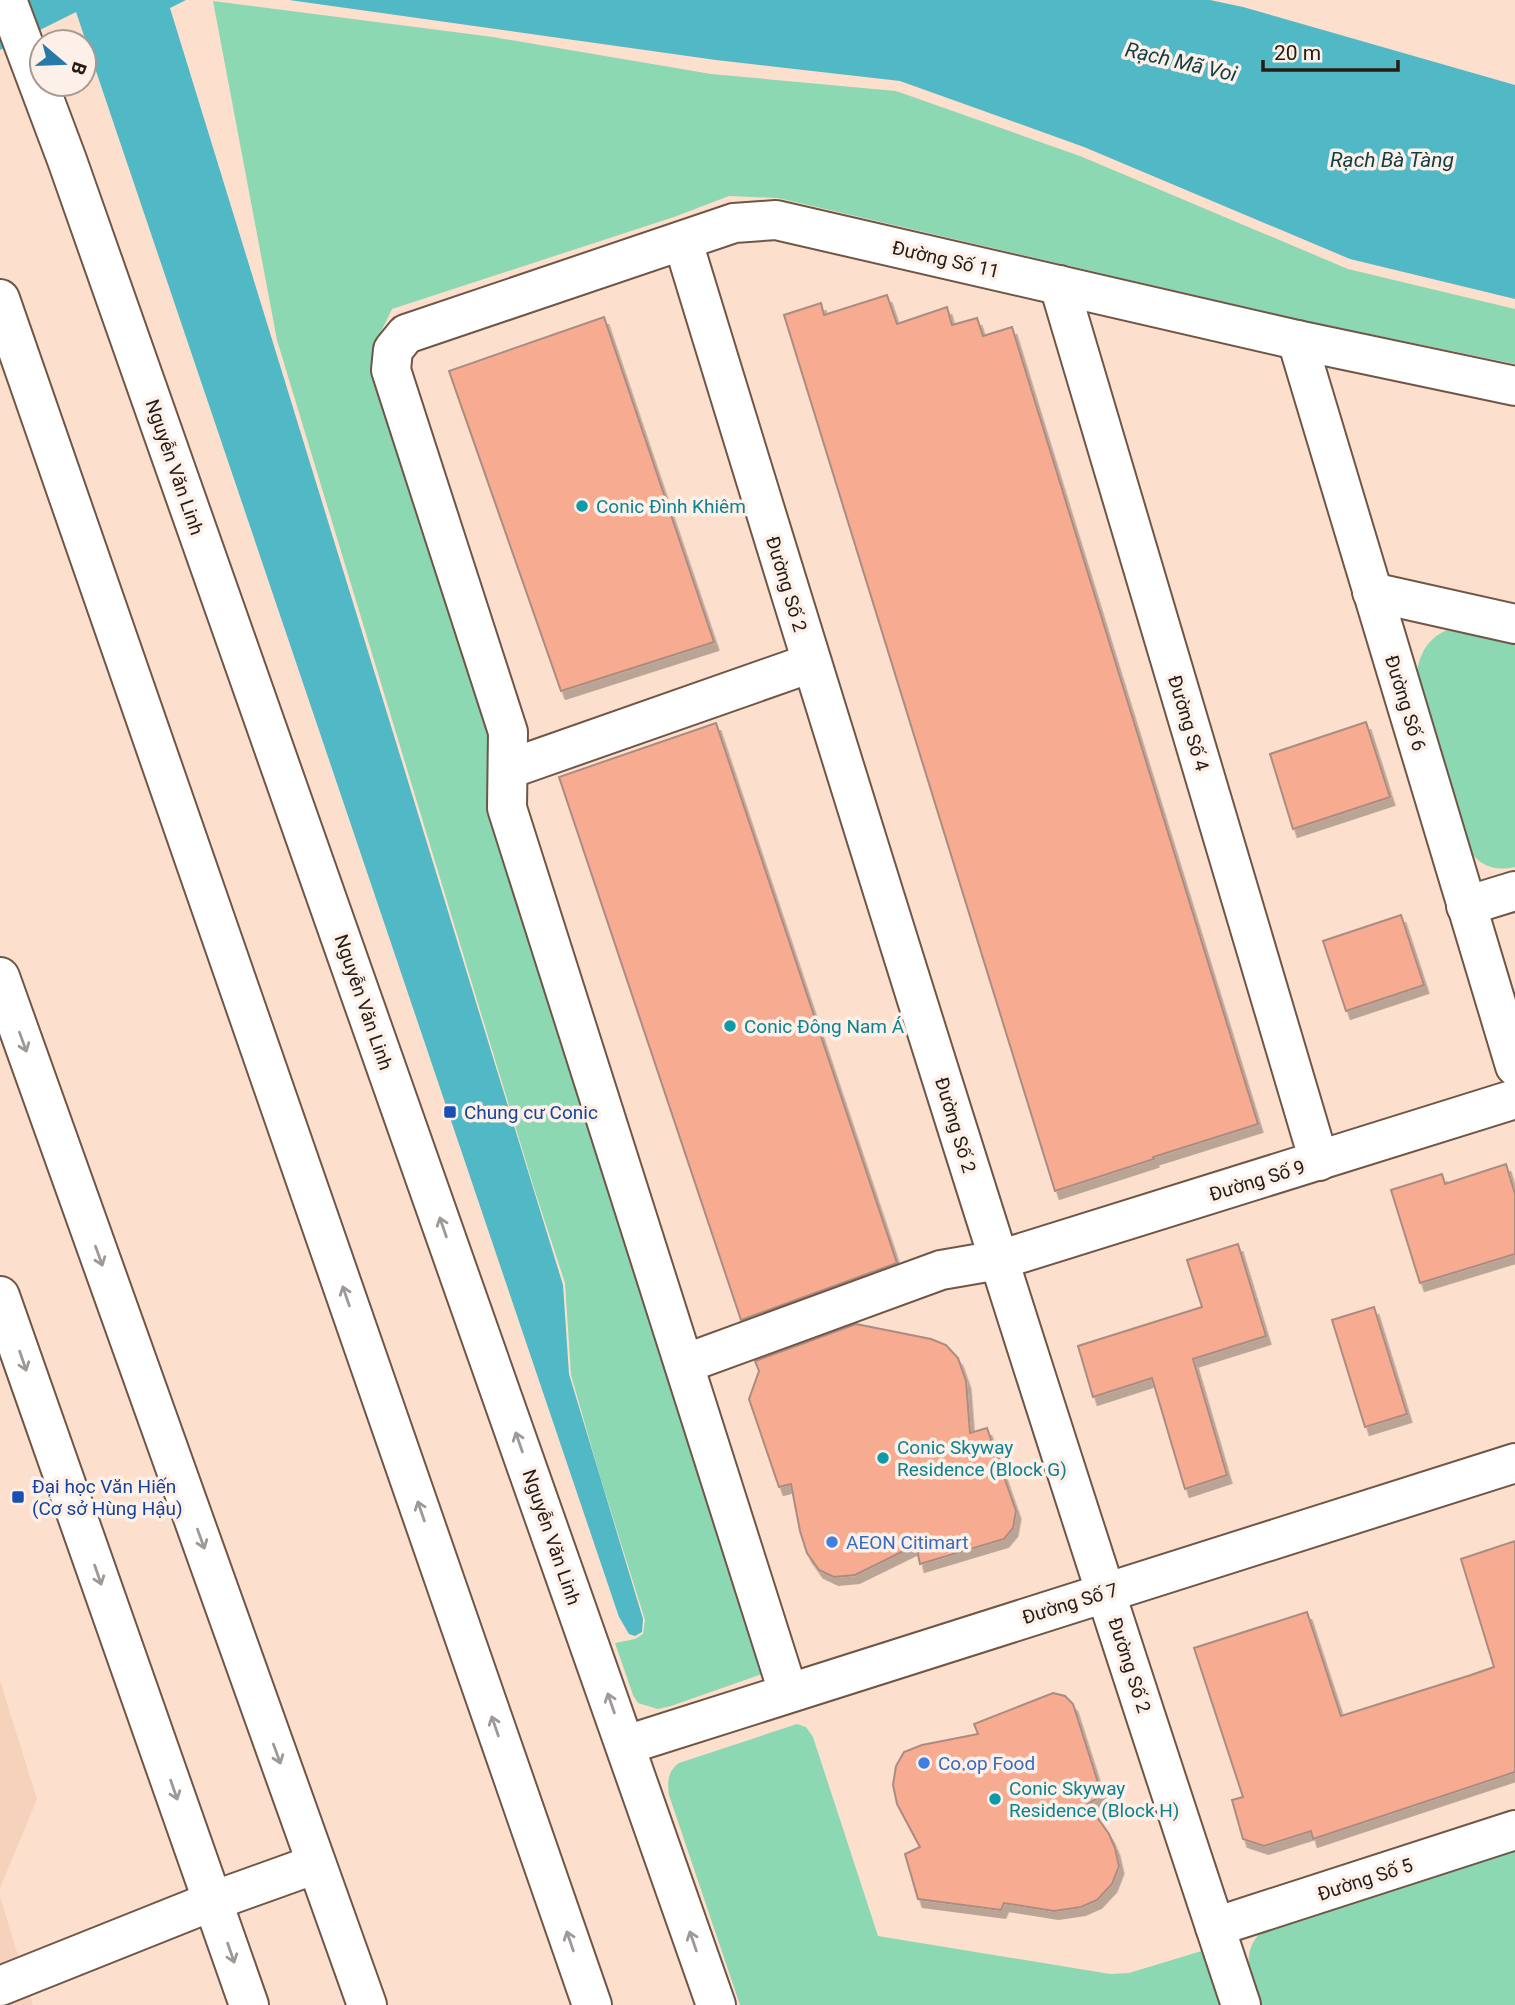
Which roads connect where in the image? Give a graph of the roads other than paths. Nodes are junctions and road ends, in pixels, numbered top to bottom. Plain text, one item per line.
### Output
1 (7, 0) edge
2 (683, 242) junction
3 (1059, 285) junction
4 (0, 299) edge
5 (1297, 340) junction
6 (1515, 386) edge
7 (1372, 592) junction
8 (1515, 624) edge
9 (811, 663) junction
10 (509, 769) junction
11 (1515, 891) edge
12 (1466, 906) junction
13 (0, 977) edge
14 (1515, 1066) edge
15 (1515, 1099) edge
16 (1319, 1161) junction
17 (999, 1260) junction
18 (0, 1296) edge
19 (684, 1364) junction
20 (1515, 1464) edge
21 (1107, 1592) junction
22 (788, 1692) junction
23 (625, 1745) junction
24 (1515, 1830) edge
25 (316, 1864) junction
26 (213, 1901) junction
27 (1215, 1927) junction
28 (0, 1986) edge
29 (249, 2005) edge
30 (367, 2005) edge
31 (592, 2005) edge
32 (716, 2005) edge
33 (1241, 2005) edge

23 -> 1 main road, Nguyễn Văn Linh
2 - 3 main road, Đường Số 11
2 - 9 main road, Đường Số 2
2 - 10 main road, Đường Số 11
3 - 5 main road, Đường Số 11
3 - 16 main road, Đường Số 4
31 -> 4 main road
5 - 6 main road, Đường Số 11
5 - 7 main road, Đường Số 6
7 - 8 main road
7 - 12 main road, Đường Số 6
9 - 10 main road
9 - 17 main road, Đường Số 2
10 - 19 main road
11 - 12 main road
12 - 14 main road, Đường Số 6
13 -> 25 main road
15 - 16 main road, Đường Số 9
16 - 17 main road, Đường Số 9
17 - 19 main road, Đường Số 9
17 - 21 main road, Đường Số 2
18 -> 26 main road
19 - 22 main road
20 - 21 main road, Đường Số 7
21 - 22 main road, Đường Số 7
21 - 27 main road, Đường Số 2
22 - 23 main road, Đường Số 7
32 -> 23 main road, Nguyễn Văn Linh
24 - 27 main road, Đường Số 5
25 - 26 main road
25 - 30 main road
26 - 28 main road
26 -> 29 main road
27 - 33 main road, Đường Số 2

